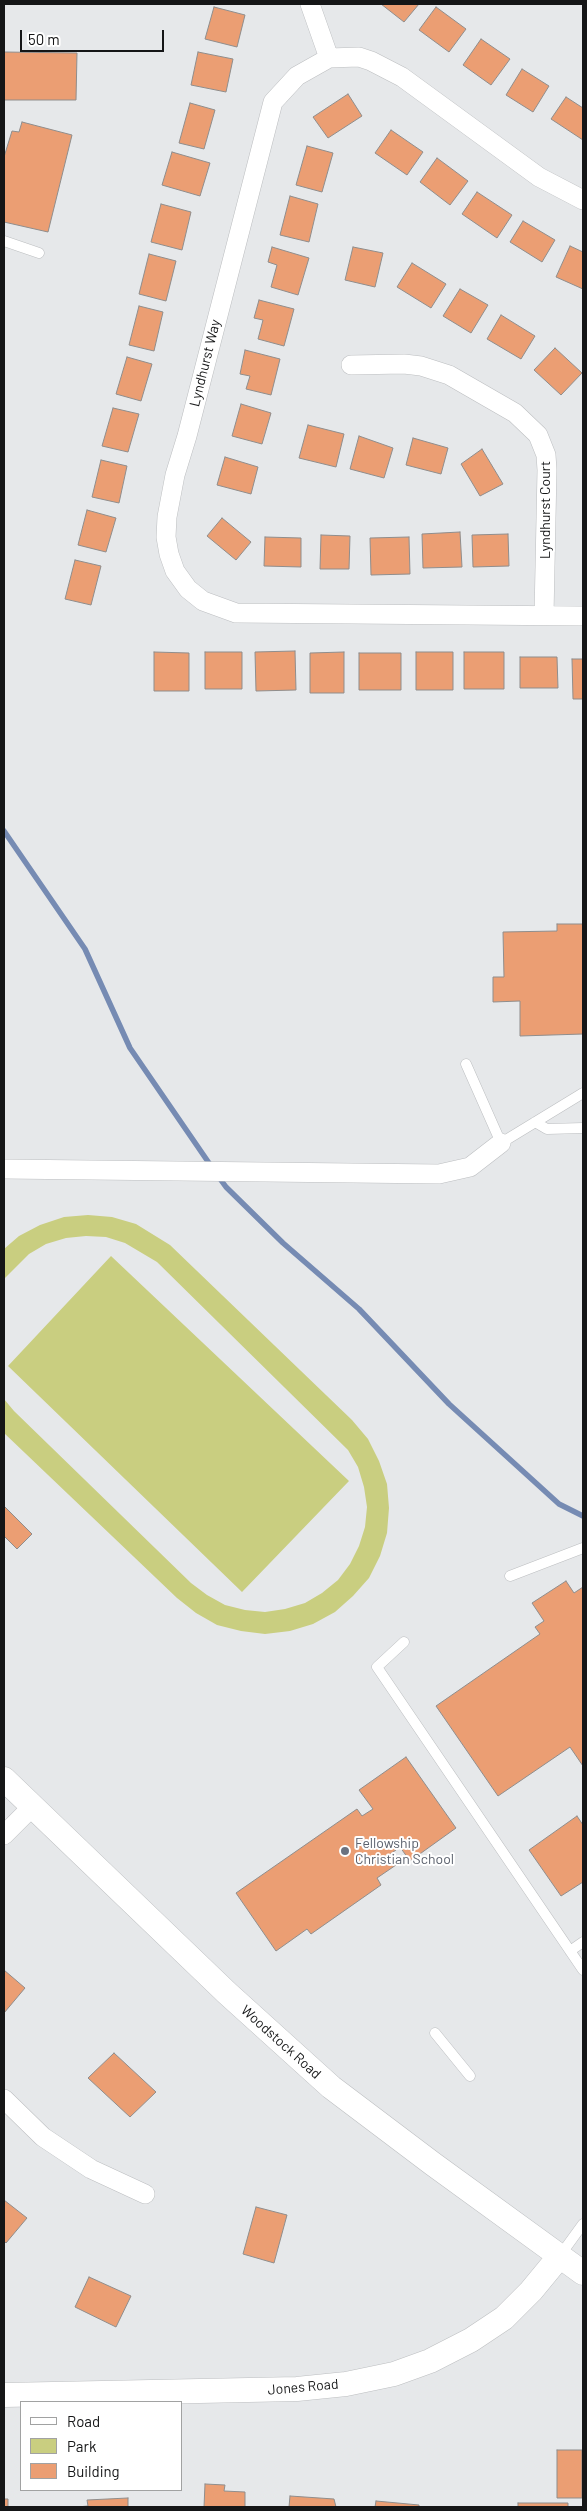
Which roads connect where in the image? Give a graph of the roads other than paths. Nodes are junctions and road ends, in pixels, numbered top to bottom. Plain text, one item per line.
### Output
1 (310, 4) edge
2 (329, 58) junction
3 (583, 200) edge
4 (4, 241) edge
5 (39, 253) dead end
6 (352, 365) dead end
7 (544, 615) junction
8 (583, 616) edge
9 (466, 1064) dead end
10 (583, 1093) edge
11 (536, 1122) junction
12 (583, 1128) edge
13 (501, 1143) junction
14 (4, 1169) edge
15 (583, 1548) edge
16 (510, 1576) dead end
17 (404, 1642) dead end
18 (4, 1779) edge
19 (32, 1807) junction
20 (4, 1835) edge
21 (583, 1942) edge
22 (570, 1951) junction
23 (583, 1970) edge
24 (435, 2033) dead end
25 (470, 2076) dead end
26 (4, 2099) edge
27 (145, 2194) dead end
28 (583, 2224) edge
29 (560, 2257) junction
30 (583, 2273) edge
31 (4, 2395) edge

1 - 2 street
2 - 3 street, Lyndhurst Way
2 - 7 street, Lyndhurst Way
4 - 5 lane
6 - 7 street, Lyndhurst Court
7 - 8 street, Lyndhurst Way
9 - 13 lane
10 - 11 lane
11 - 12 lane
11 - 13 lane
13 - 14 street
15 - 16 lane
17 - 22 lane
18 - 19 street, Woodstock Road
19 - 20 street
19 - 29 street, Woodstock Road
21 - 22 lane
22 - 23 lane
24 - 25 lane
26 - 27 street
28 - 29 lane
29 - 30 street, Woodstock Road
29 - 31 street, Jones Road

